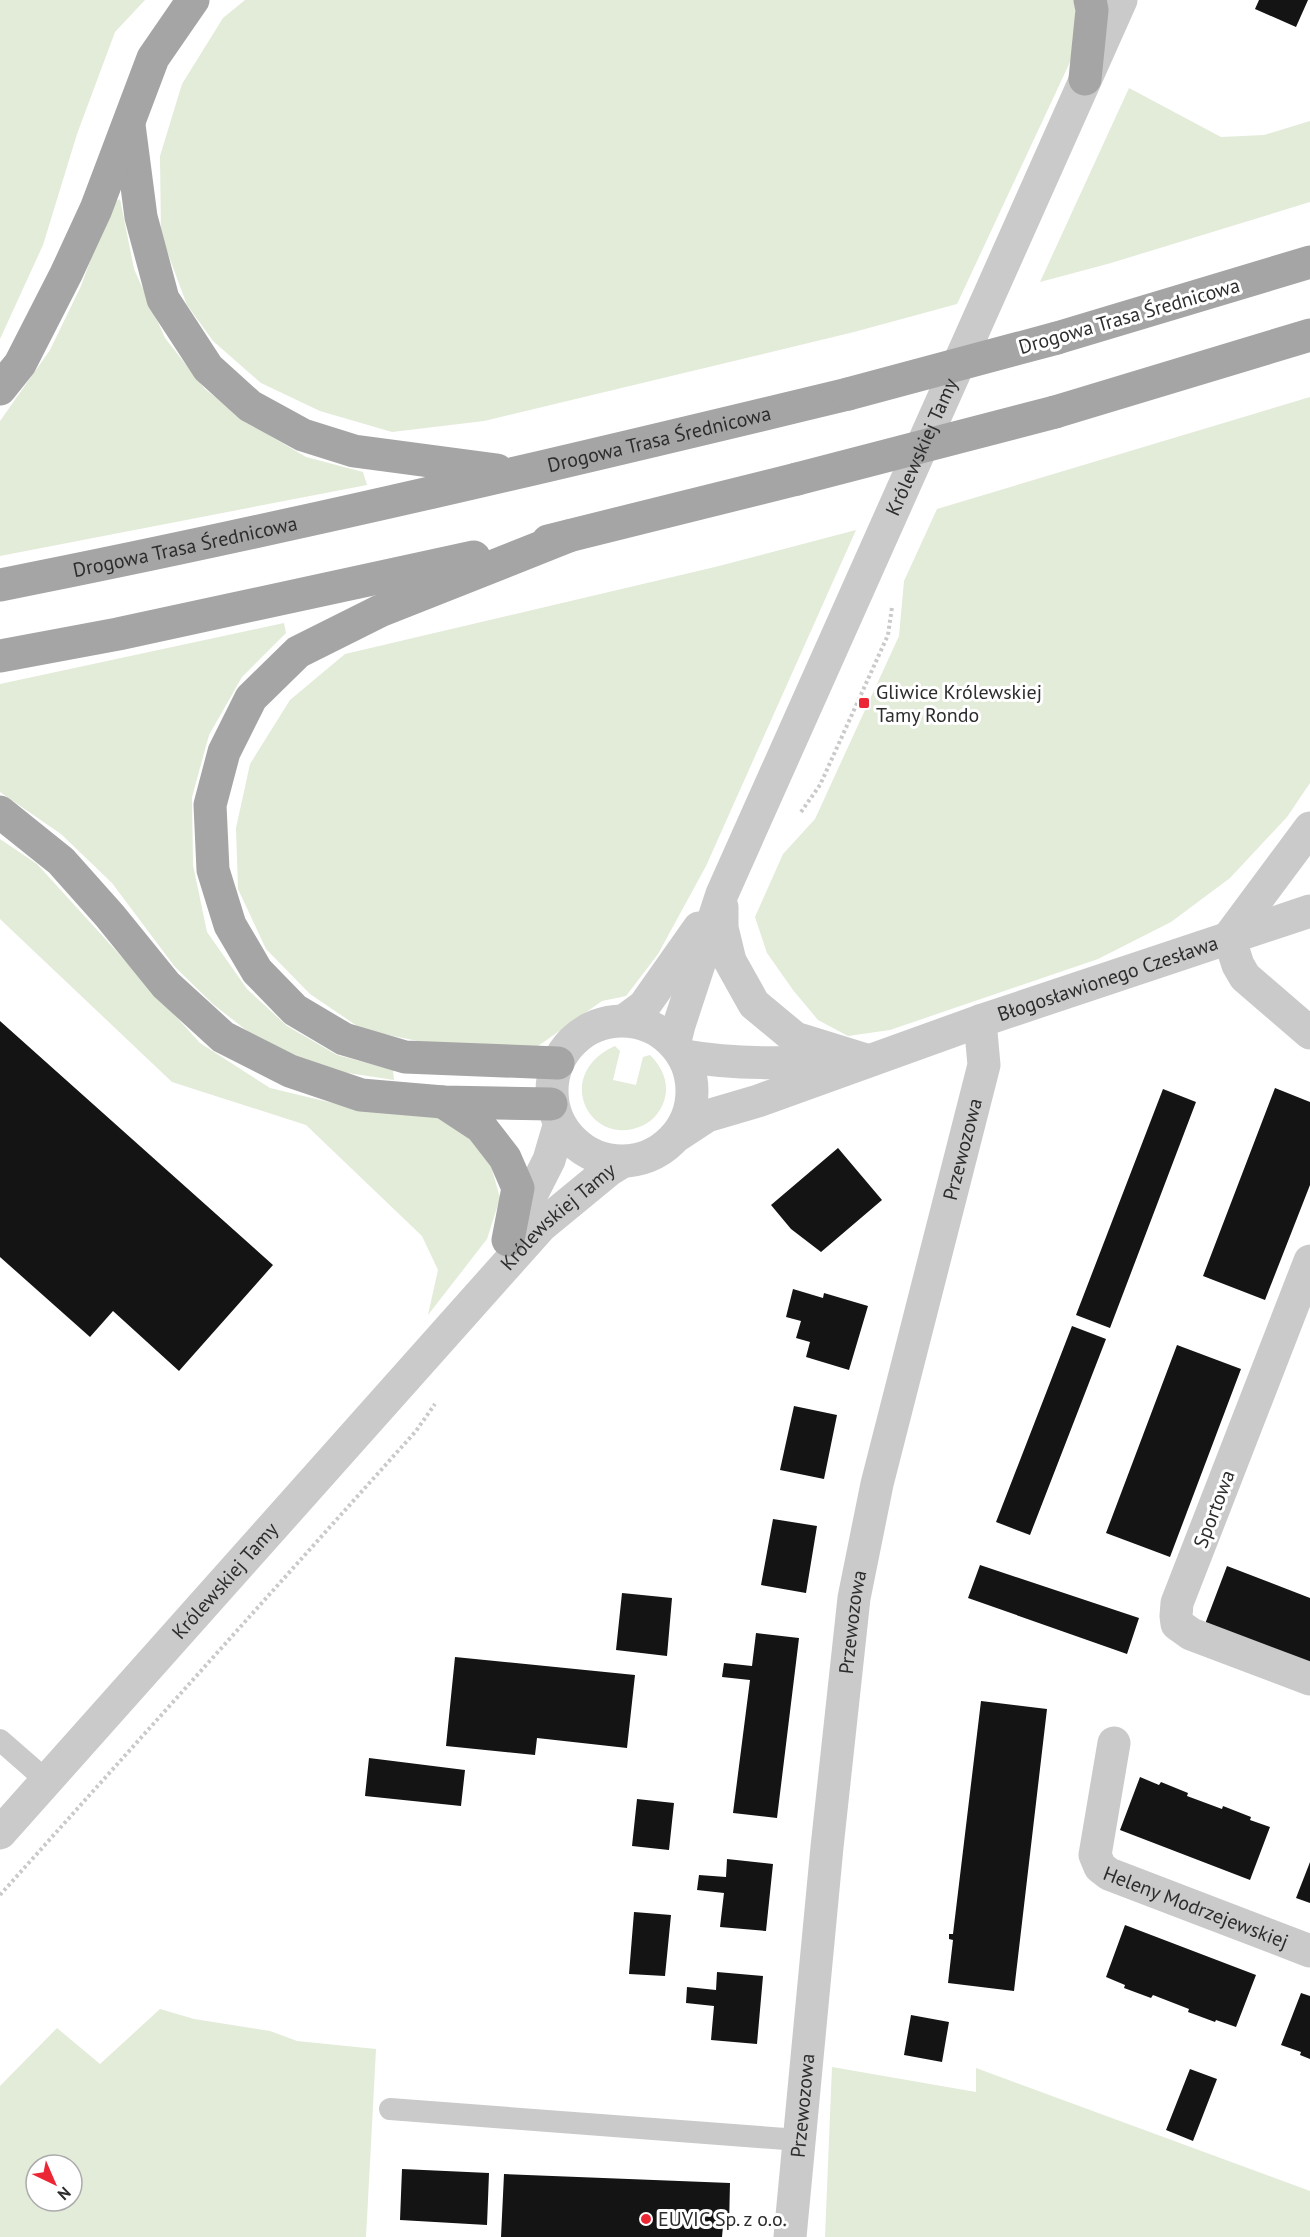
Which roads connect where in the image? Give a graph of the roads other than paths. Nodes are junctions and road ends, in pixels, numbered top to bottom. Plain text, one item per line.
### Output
1 (193, 0) edge
2 (1090, 0) edge
3 (1121, 0) edge
4 (1085, 79) junction
5 (129, 125) junction
6 (1310, 262) edge
7 (1310, 336) edge
8 (0, 388) edge
9 (518, 473) junction
10 (568, 536) junction
11 (0, 585) edge
12 (0, 656) edge
13 (0, 812) edge
14 (1310, 828) edge
15 (722, 894) junction
16 (1310, 911) edge
17 (1229, 937) junction
18 (625, 1020) junction
19 (980, 1021) junction
20 (1310, 1033) edge
21 (680, 1049) junction
22 (866, 1060) junction
23 (558, 1063) junction
24 (443, 1102) junction
25 (555, 1115) junction
26 (675, 1137) junction
27 (622, 1162) junction
28 (508, 1240) junction
29 (1310, 1261) edge
30 (450, 1328) junction
31 (1310, 1679) edge
32 (0, 1740) edge
33 (1114, 1743) dead end
34 (47, 1781) junction
35 (0, 1833) edge
36 (1310, 1951) edge
37 (390, 2109) dead end
38 (799, 2140) junction
39 (790, 2237) edge

1 - 5 main road
2 - 4 main road
3 - 4 street, Królewskiej Tamy
4 - 15 street, Królewskiej Tamy
5 - 8 main road
5 - 9 main road
6 - 9 main road, Drogowa Trasa Średnicowa, bridge
7 - 10 main road, bridge
9 - 11 main road, Drogowa Trasa Średnicowa
10 - 12 main road
10 - 23 main road
13 - 24 main road
14 - 17 street
15 - 18 street, Królewskiej Tamy
15 - 21 street, Królewskiej Tamy
15 - 22 street
16 - 17 street, Błogosławionego Czesława
17 - 19 street, Błogosławionego Czesława
17 - 20 street
18 - 21 street
18 - 23 street
19 - 22 street, Błogosławionego Czesława
19 - 38 street, Przewozowa
21 - 22 street
21 - 26 street
22 - 26 street
23 - 25 street
24 - 25 main road
24 - 28 main road
25 - 27 street
25 - 28 street, Królewskiej Tamy
26 - 27 street
27 - 30 street, Królewskiej Tamy
28 - 30 street, Królewskiej Tamy
29 - 31 street, Sportowa
30 - 34 street, Królewskiej Tamy
32 - 34 lane
33 - 36 street, Heleny Modrzejewskiej
34 - 35 street, Królewskiej Tamy
37 - 38 lane
38 - 39 street, Przewozowa

